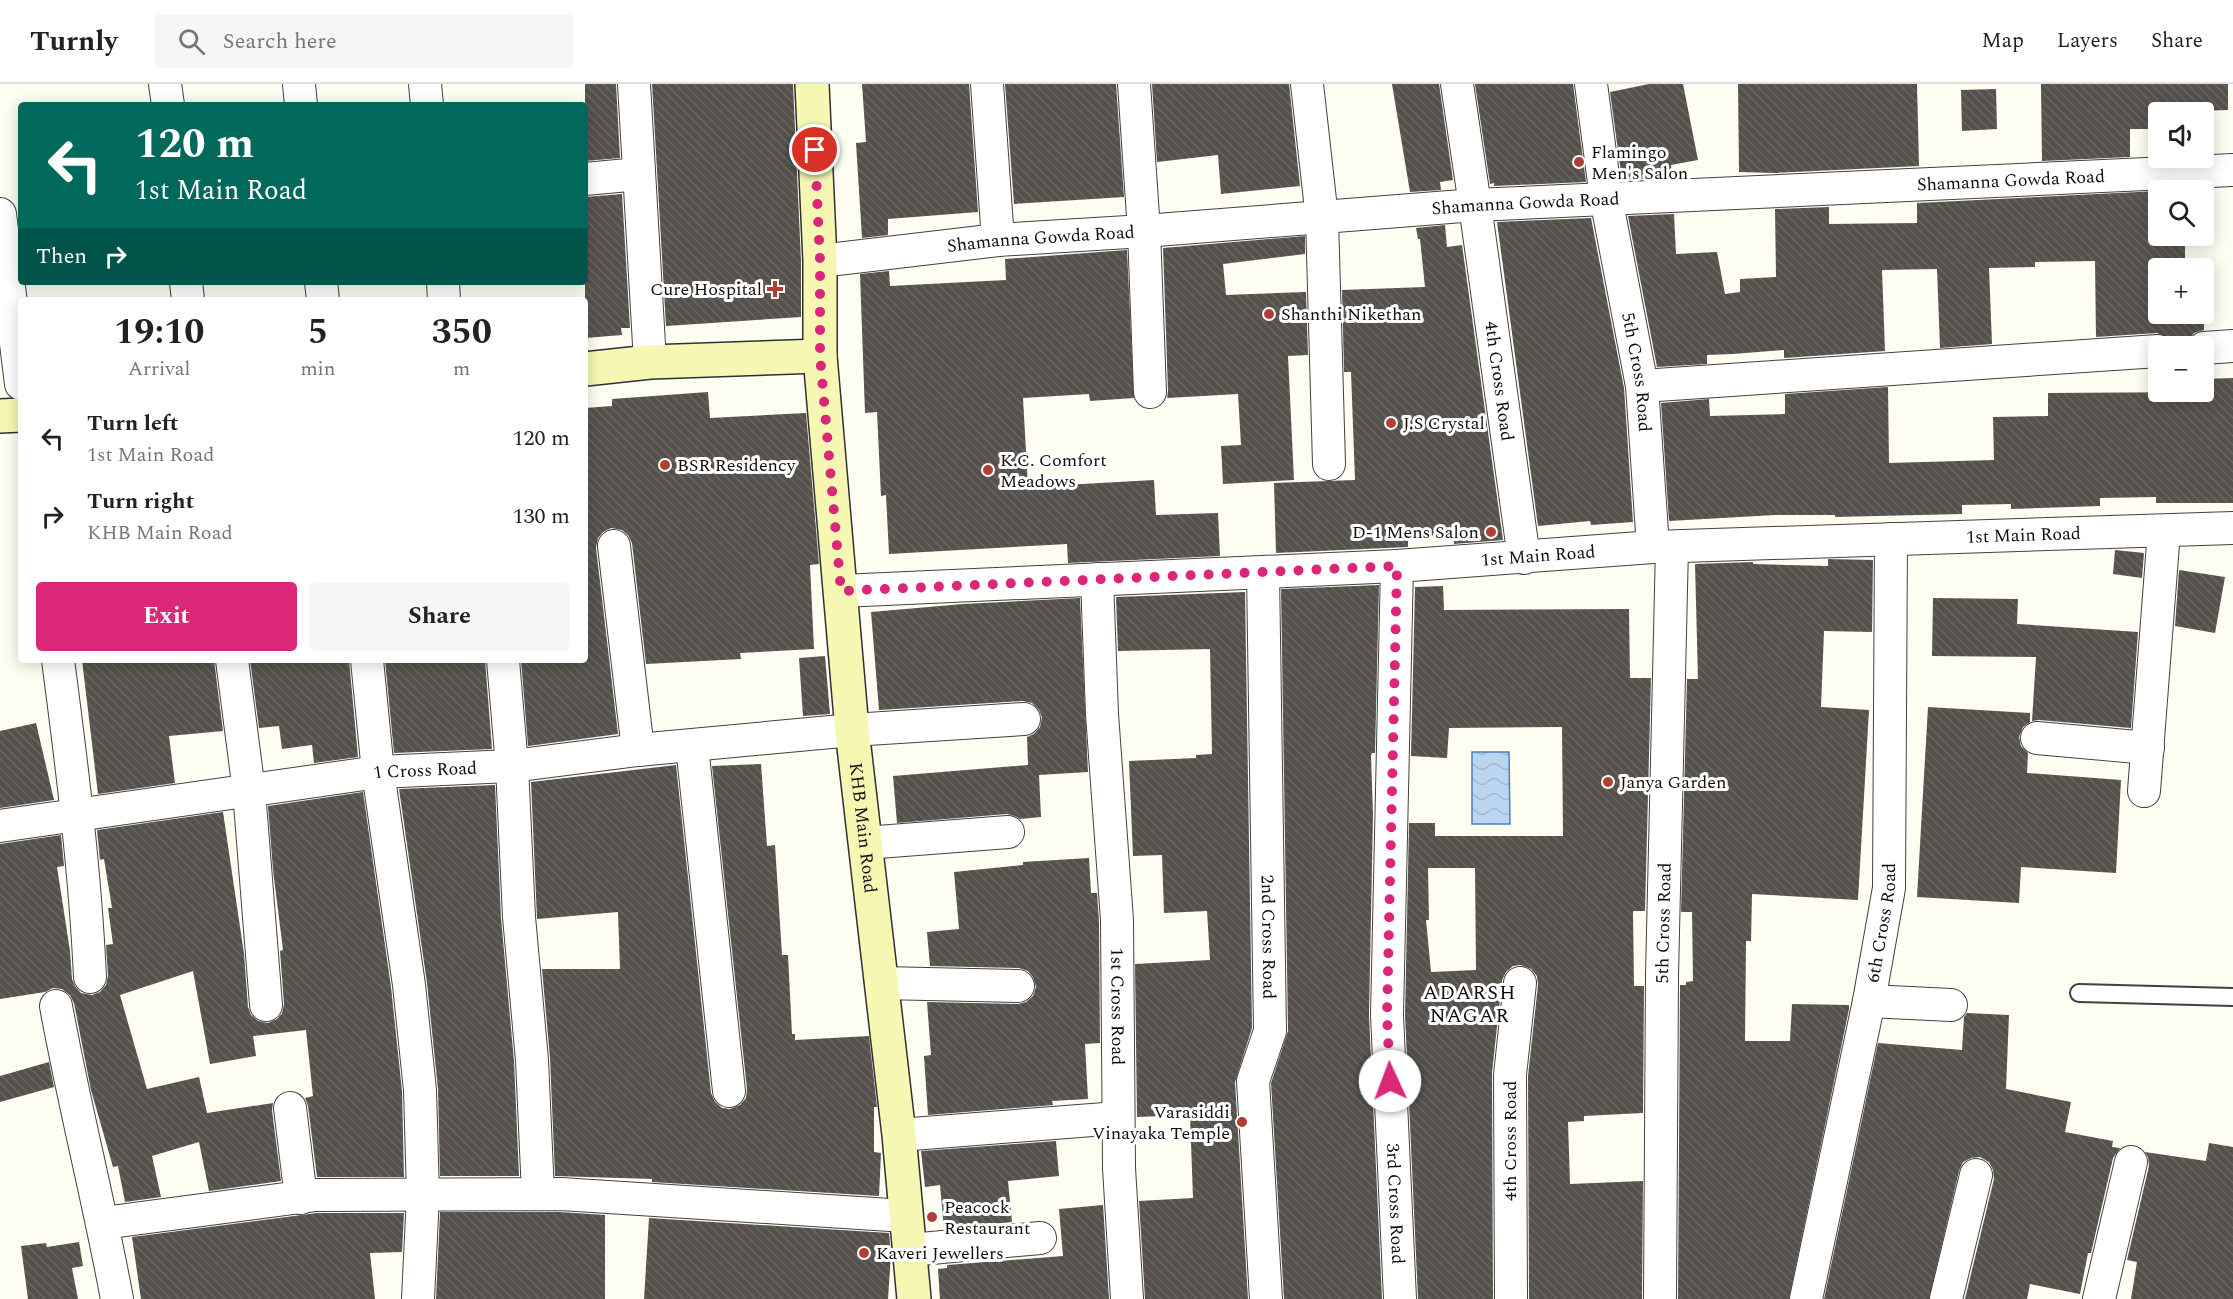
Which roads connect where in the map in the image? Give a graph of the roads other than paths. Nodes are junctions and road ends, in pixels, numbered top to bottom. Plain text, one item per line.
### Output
1 (165, 84) edge
2 (299, 84) edge
3 (425, 84) edge
4 (634, 84) edge
5 (812, 84) edge
6 (987, 84) edge
7 (1134, 84) edge
8 (1307, 84) edge
9 (1457, 84) edge
10 (1591, 84) edge
11 (168, 102) edge
12 (301, 102) edge
13 (427, 102) edge
14 (2233, 170) edge
15 (639, 174) junction
16 (588, 179) edge
17 (1606, 198) junction
18 (1475, 205) junction
19 (0, 214) edge
20 (1322, 218) junction
21 (1144, 231) junction
22 (998, 240) junction
23 (820, 261) junction
24 (5, 308) edge
25 (2233, 346) edge
26 (2214, 347) edge
27 (2148, 352) edge
28 (820, 356) junction
29 (650, 362) junction
30 (588, 369) edge
31 (18, 370) edge
32 (1642, 386) junction
33 (1150, 392) dead end
34 (18, 415) edge
35 (0, 416) edge
36 (1329, 464) dead end
37 (2233, 528) edge
38 (2164, 531) junction
39 (1891, 539) junction
40 (614, 546) dead end
41 (1663, 547) junction
42 (1524, 558) junction
43 (1397, 566) junction
44 (1263, 573) junction
45 (1097, 579) junction
46 (841, 591) junction
47 (58, 663) edge
48 (232, 663) edge
49 (367, 663) edge
50 (503, 663) edge
51 (1024, 719) dead end
52 (852, 730) junction
53 (2037, 738) dead end
54 (692, 746) junction
55 (2148, 748) junction
56 (638, 750) junction
57 (512, 766) junction
58 (378, 772) junction
59 (249, 791) junction
60 (2144, 792) dead end
61 (78, 815) junction
62 (0, 826) edge
63 (1008, 832) dead end
64 (865, 843) junction
65 (90, 977) dead end
66 (881, 983) junction
67 (1520, 983) dead end
68 (1018, 986) dead end
69 (2079, 993) dead end
70 (2233, 997) edge
71 (1869, 1001) junction
72 (266, 1005) dead end
73 (1951, 1005) dead end
74 (56, 1006) dead end
75 (729, 1091) dead end
76 (290, 1108) dead end
77 (1118, 1119) junction
78 (899, 1135) junction
79 (2131, 1162) dead end
80 (1976, 1175) dead end
81 (538, 1194) junction
82 (423, 1195) junction
83 (301, 1197) junction
84 (906, 1216) junction
85 (103, 1223) junction
86 (1040, 1238) dead end
87 (910, 1250) junction
88 (117, 1299) edge
89 (418, 1299) edge
90 (914, 1299) edge
91 (1127, 1299) edge
92 (1266, 1299) edge
93 (1400, 1299) edge
94 (1511, 1299) edge
95 (1660, 1299) edge
96 (1806, 1299) edge
97 (1946, 1299) edge
98 (2099, 1299) edge

1 - 11 street
2 - 12 street
3 - 13 street
4 - 15 street
5 - 23 main road, KHB Main Road
6 - 22 street
7 - 21 street
8 - 20 street
9 - 18 street, 4th Cross Road
10 - 17 street, 5th Cross Road
14 - 17 street, Shamanna Gowda Road
15 - 16 street
15 - 29 street
17 - 18 street, Shamanna Gowda Road
17 - 32 street, 5th Cross Road
18 - 20 street, Shamanna Gowda Road
18 - 42 street, 4th Cross Road
19 - 24 street
20 - 21 street, Shamanna Gowda Road
20 - 36 street
21 - 22 street, Shamanna Gowda Road
21 - 33 street
22 - 23 street, Shamanna Gowda Road
23 - 28 main road, KHB Main Road
24 - 31 street
25 - 26 street
27 - 32 street
28 - 29 main road
28 - 46 main road, KHB Main Road
29 - 30 main road
32 - 41 street, 5th Cross Road
34 - 35 main road
37 - 38 street, 1st Main Road
38 - 39 street, 1st Main Road
38 - 55 street
39 - 41 street, 1st Main Road
39 - 71 street, 6th Cross Road
40 - 56 street
41 - 42 street, 1st Main Road
41 - 95 street, 5th Cross Road
42 - 43 street, 1st Main Road
43 - 44 street, 1st Main Road
43 - 93 street, 3rd Cross Road
44 - 45 street, 1st Main Road
44 - 92 street, 2nd Cross Road
45 - 46 street, 1st Main Road
45 - 77 street, 1st Cross Road
46 - 52 main road, KHB Main Road
47 - 61 street
48 - 59 street
49 - 58 street
50 - 57 street
51 - 52 street, 1 Cross Road
52 - 54 street, 1 Cross Road
52 - 64 main road, KHB Main Road
53 - 55 street
54 - 56 street, 1 Cross Road
54 - 75 street
55 - 60 street
56 - 57 street, 1 Cross Road
57 - 58 street, 1 Cross Road
57 - 81 street
58 - 59 street, 1 Cross Road
58 - 82 street
59 - 61 street, 1 Cross Road
59 - 72 street
61 - 62 street, 1 Cross Road
61 - 65 street
63 - 64 street
64 - 66 main road, KHB Main Road
66 - 68 street
66 - 78 main road, KHB Main Road
67 - 94 street, 4th Cross Road
69 - 70 lane
71 - 73 street
71 - 96 street, 6th Cross Road
74 - 85 street
76 - 83 street
77 - 78 street
77 - 91 street, 1st Cross Road
78 - 84 main road, KHB Main Road
79 - 98 street
80 - 97 street
81 - 82 street
81 - 84 street
82 - 83 street
82 - 89 street
83 - 85 street
84 - 87 main road, KHB Main Road
85 - 88 street
86 - 87 street
87 - 90 main road, KHB Main Road

